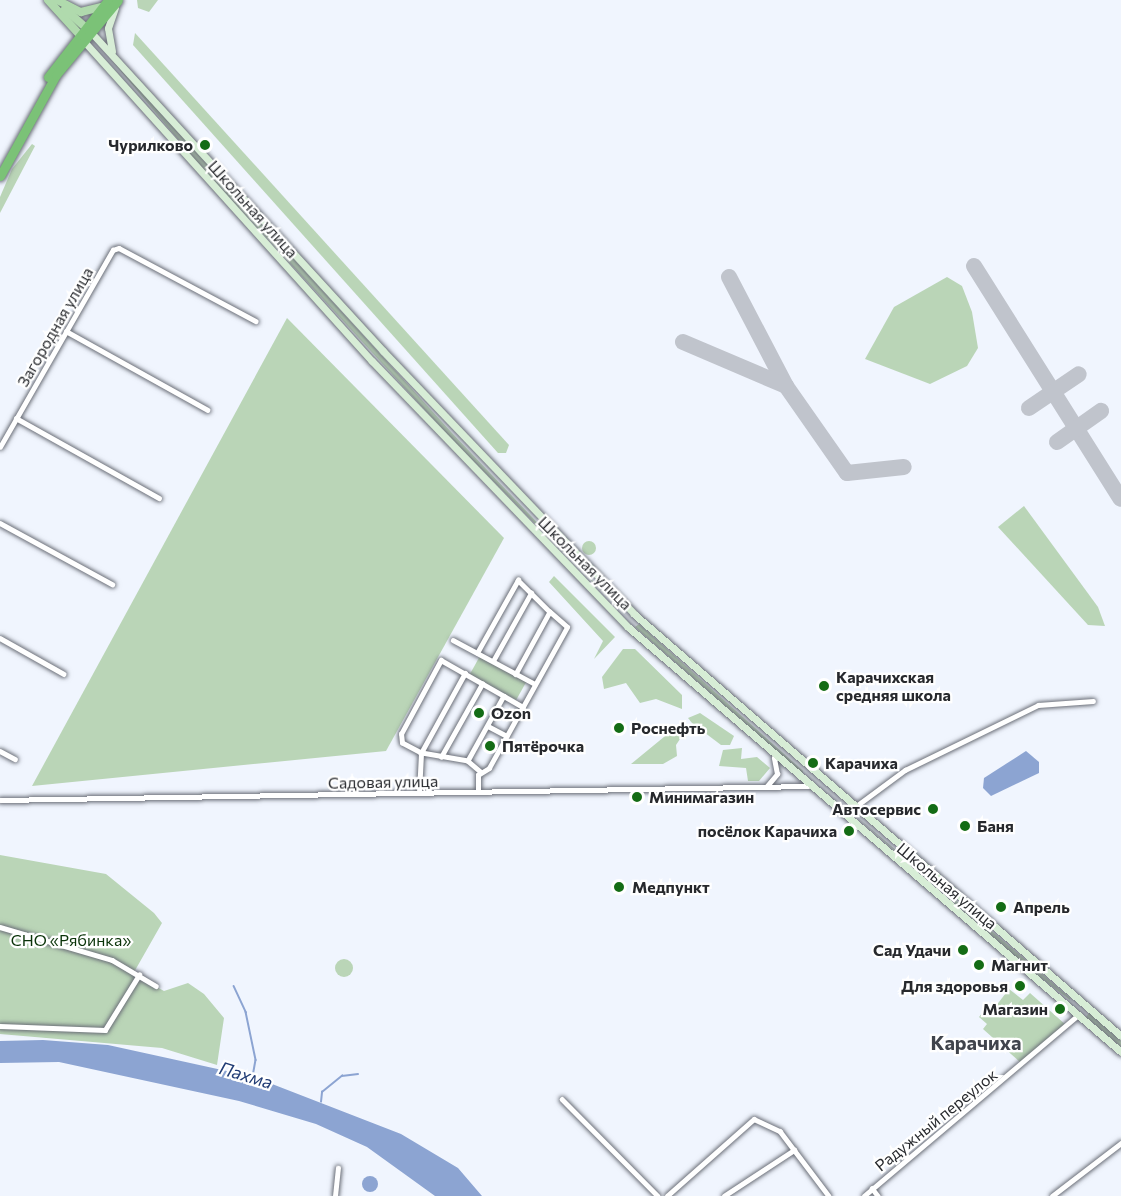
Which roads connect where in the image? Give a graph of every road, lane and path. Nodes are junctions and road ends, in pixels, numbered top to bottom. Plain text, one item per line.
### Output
1 (48, 0) edge
2 (56, 0) edge
3 (119, 0) edge
4 (105, 4) edge
5 (83, 32) junction
6 (112, 51) junction
7 (0, 163) edge
8 (0, 176) edge
9 (256, 321) dead end
10 (66, 331) junction
11 (208, 410) dead end
12 (16, 418) junction
13 (0, 447) edge
14 (159, 498) dead end
15 (0, 523) edge
16 (112, 584) dead end
17 (531, 592) junction
18 (550, 612) junction
19 (638, 617) junction
20 (628, 627) junction
21 (0, 638) edge
22 (453, 640) dead end
23 (477, 653) junction
24 (493, 661) junction
25 (465, 673) junction
26 (64, 674) dead end
27 (516, 674) junction
28 (482, 684) junction
29 (535, 684) junction
30 (504, 696) junction
31 (1093, 701) dead end
32 (523, 706) junction
33 (488, 726) junction
34 (507, 736) junction
35 (0, 751) edge
36 (421, 753) junction
37 (441, 757) junction
38 (774, 758) junction
39 (15, 759) dead end
40 (468, 761) junction
41 (480, 771) junction
42 (817, 777) junction
43 (808, 786) junction
44 (766, 787) junction
45 (478, 792) junction
46 (419, 793) junction
47 (0, 800) edge
48 (852, 806) junction
49 (843, 816) junction
50 (0, 927) edge
51 (139, 975) junction
52 (156, 986) dead end
53 (1085, 1006) junction
54 (1078, 1015) junction
55 (0, 1026) edge
56 (1121, 1036) edge
57 (1121, 1052) edge
58 (562, 1099) dead end
59 (1121, 1143) edge
60 (794, 1150) junction
61 (338, 1168) dead end
62 (872, 1188) junction
63 (335, 1196) edge
64 (658, 1196) edge
65 (667, 1196) edge
66 (724, 1196) edge
67 (830, 1196) edge
68 (864, 1196) edge
69 (878, 1196) edge
70 (1052, 1196) edge

1 - 5 main road
2 - 4 main road
2 - 5 main road
3 - 5 highway
3 - 6 main road
4 - 5 highway
5 - 6 main road, Школьная улица
5 - 7 highway
5 - 8 highway
5 - 20 main road, Школьная улица
6 - 19 main road, Школьная улица
9 - 10 street, Загородная улица
10 - 11 street
10 - 12 street, Загородная улица
12 - 13 street, Загородная улица
12 - 14 street
15 - 16 street
17 - 18 street
17 - 23 street
17 - 24 street
18 - 27 street
18 - 29 street
19 - 20 main road
19 - 42 main road, Школьная улица
20 - 38 main road, Школьная улица
21 - 26 street
22 - 23 street
23 - 24 street
24 - 27 street
25 - 28 street
25 - 36 street
25 - 36 street
27 - 29 street
28 - 30 street
28 - 37 street
29 - 32 street
30 - 32 street
30 - 33 street
31 - 48 street
32 - 34 street
33 - 34 street
33 - 40 street
34 - 41 street
35 - 39 street
36 - 37 street
36 - 46 street
37 - 40 street
38 - 43 main road, Школьная улица
38 - 44 street
40 - 41 street
41 - 45 street
42 - 43 main road
42 - 48 main road, Школьная улица
43 - 44 street, Садовая улица
43 - 49 main road, Школьная улица
44 - 45 street, Садовая улица
45 - 46 street, Садовая улица
46 - 47 street, Садовая улица
48 - 49 street
48 - 53 main road, Школьная улица
49 - 54 main road, Школьная улица
50 - 51 street
51 - 52 street
51 - 55 street
53 - 54 main road
53 - 56 main road, Школьная улица
54 - 57 main road, Школьная улица
54 - 62 street, Радужный переулок
58 - 64 street
59 - 70 street
60 - 65 street
60 - 66 street
60 - 67 street
61 - 63 street
62 - 68 street, Радужный переулок
62 - 69 street

